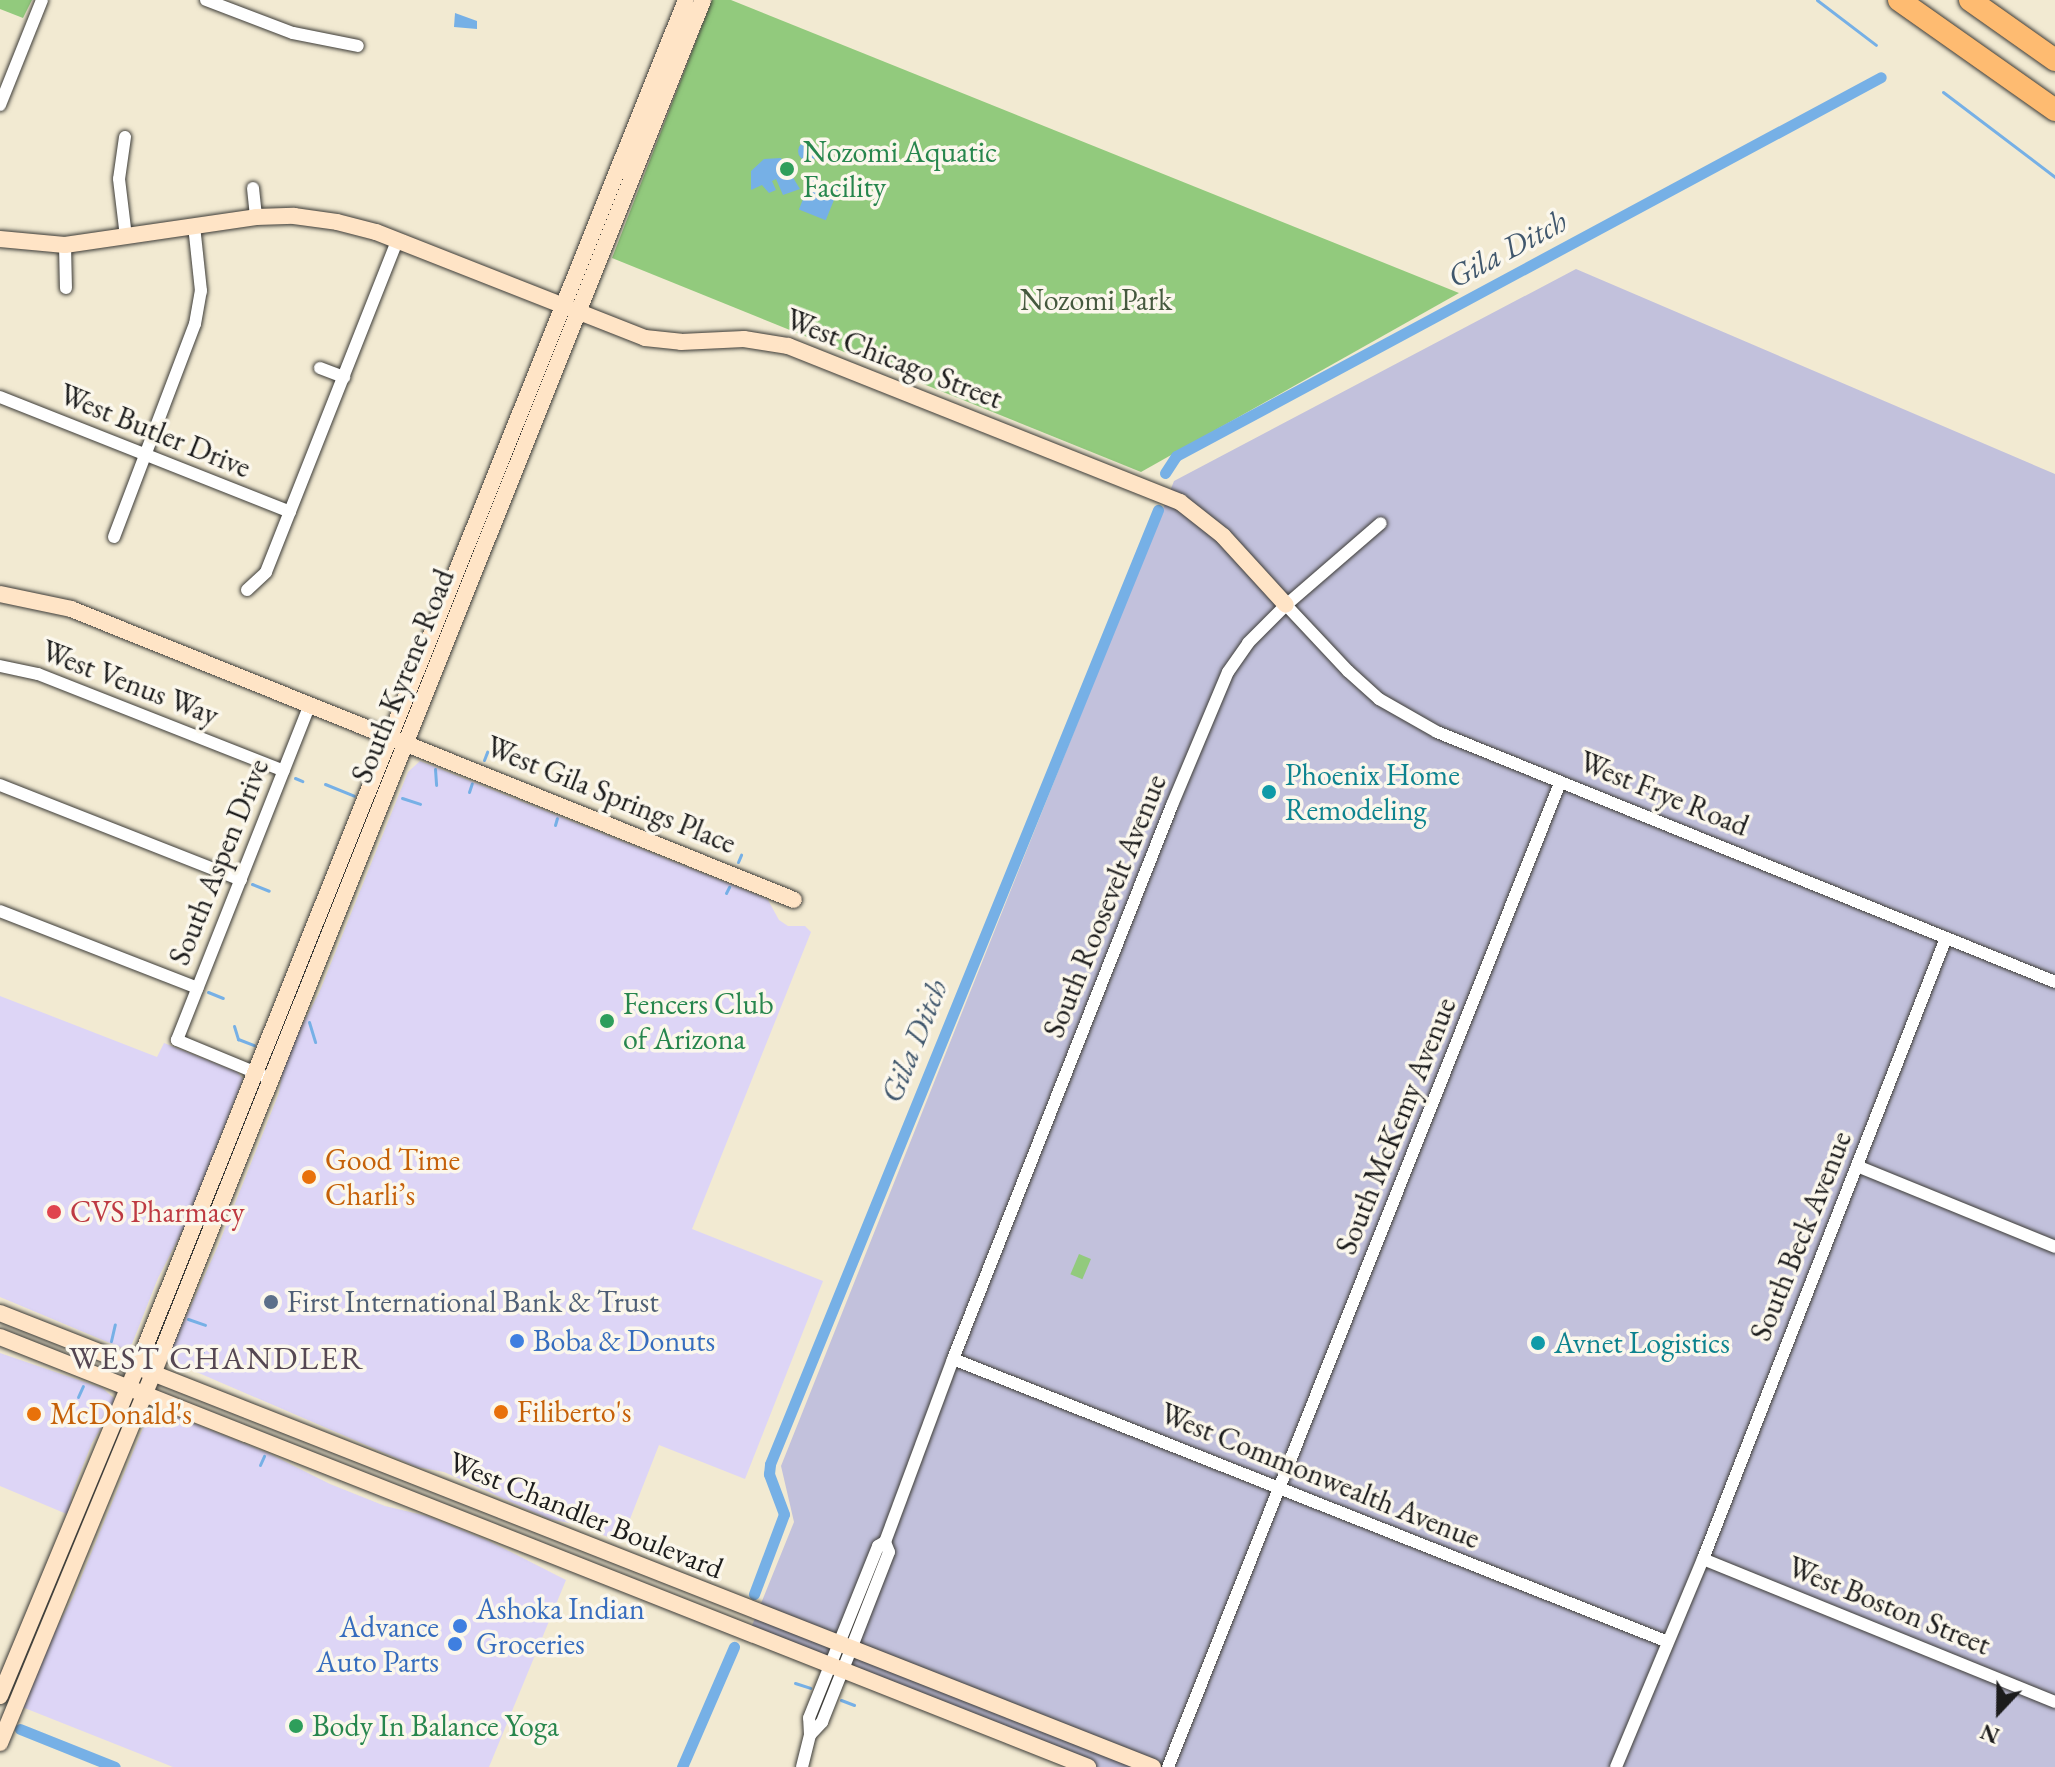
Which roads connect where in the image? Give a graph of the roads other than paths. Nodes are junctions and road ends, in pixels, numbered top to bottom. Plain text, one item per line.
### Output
1 (42, 0) edge
2 (206, 0) edge
3 (686, 0) edge
4 (703, 0) edge
5 (1899, 0) edge
6 (1970, 0) edge
7 (226, 4) edge
8 (358, 46) dead end
9 (2055, 60) edge
10 (1, 98) edge
11 (2055, 110) edge
12 (125, 137) dead end
13 (253, 188) dead end
14 (256, 217) junction
15 (194, 226) junction
16 (126, 237) junction
17 (0, 239) edge
18 (397, 241) junction
19 (65, 245) junction
20 (66, 288) dead end
21 (561, 307) junction
22 (578, 314) junction
23 (320, 368) dead end
24 (344, 377) junction
25 (0, 397) edge
26 (145, 454) junction
27 (290, 512) junction
28 (1381, 523) dead end
29 (114, 537) dead end
30 (247, 590) dead end
31 (0, 594) edge
32 (1286, 605) junction
33 (0, 666) edge
34 (310, 704) junction
35 (398, 739) junction
36 (284, 771) junction
37 (1560, 783) junction
38 (0, 785) edge
39 (241, 880) junction
40 (794, 900) dead end
41 (0, 911) edge
42 (1946, 938) junction
43 (2055, 982) edge
44 (197, 988) junction
45 (263, 1076) junction
46 (1857, 1166) junction
47 (227, 1188) junction
48 (199, 1213) junction
49 (2055, 1247) edge
50 (0, 1313) edge
51 (0, 1337) edge
52 (953, 1359) junction
53 (137, 1367) junction
54 (153, 1373) junction
55 (128, 1387) junction
56 (145, 1394) junction
57 (1281, 1489) junction
58 (1703, 1559) junction
59 (1668, 1642) junction
60 (845, 1646) junction
61 (836, 1667) junction
62 (0, 1696) edge
63 (2055, 1702) edge
64 (0, 1743) edge
65 (802, 1767) edge
66 (1088, 1767) edge
67 (1153, 1767) edge
68 (1168, 1767) edge
69 (1616, 1767) edge

1 - 10 street
2 - 7 street
3 - 21 main road, South Kyrene Road
4 - 22 main road, South Kyrene Road
5 - 11 highway
6 - 9 highway
7 - 8 street
12 - 16 street
13 - 14 street
14 - 15 main road, West Chicago Street
14 - 18 main road, West Chicago Street
15 - 16 main road, West Chicago Street
15 - 26 street
16 - 19 main road, West Chicago Street
17 - 19 main road, West Chicago Street
18 - 21 main road, West Chicago Street
18 - 24 street
19 - 20 street
21 - 22 main road, West Chicago Street
21 - 35 main road, South Kyrene Road
22 - 32 main road, West Chicago Street
22 - 35 main road, South Kyrene Road
23 - 24 street
24 - 27 street
25 - 26 street, West Butler Drive
26 - 27 street, West Butler Drive
26 - 29 street
27 - 30 street
28 - 32 street, South Roosevelt Avenue
31 - 34 main road, West Gila Springs Place
32 - 37 street, West Frye Road
32 - 52 street, South Roosevelt Avenue
33 - 36 street, West Venus Way
34 - 35 main road, West Gila Springs Place
34 - 36 street, South Aspen Drive
35 - 40 main road, West Gila Springs Place
35 - 45 main road, South Kyrene Road
36 - 39 street, South Aspen Drive
37 - 42 street, West Frye Road
37 - 57 street, South McKemy Avenue
38 - 39 street
39 - 44 street, South Aspen Drive
41 - 44 street
42 - 43 street, West Frye Road
42 - 46 street, South Beck Avenue
44 - 45 street, South Aspen Drive
45 - 47 main road, South Kyrene Road
45 - 48 main road, South Kyrene Road
46 - 49 street
46 - 58 street, South Beck Avenue
47 - 48 main road
47 - 54 main road, South Kyrene Road
48 - 53 main road, South Kyrene Road
50 - 53 main road, West Chandler Boulevard
51 - 55 main road, West Chandler Boulevard
52 - 57 street, West Commonwealth Avenue
52 - 60 street, South Roosevelt Avenue
53 - 54 main road, West Chandler Boulevard
53 - 55 main road, South Kyrene Road
54 - 56 main road, South Kyrene Road
54 - 60 main road, West Chandler Boulevard
55 - 56 main road, West Chandler Boulevard
55 - 62 main road, South Kyrene Road
56 - 61 main road, West Chandler Boulevard
56 - 64 main road, South Kyrene Road
57 - 59 street, West Commonwealth Avenue
57 - 68 street, South McKemy Avenue
58 - 59 street, South Beck Avenue
58 - 63 street, West Boston Street
59 - 69 street, South Beck Avenue
60 - 61 street, South Roosevelt Avenue
60 - 67 main road, West Chandler Boulevard
61 - 65 street, South Roosevelt Avenue
61 - 66 main road, West Chandler Boulevard

